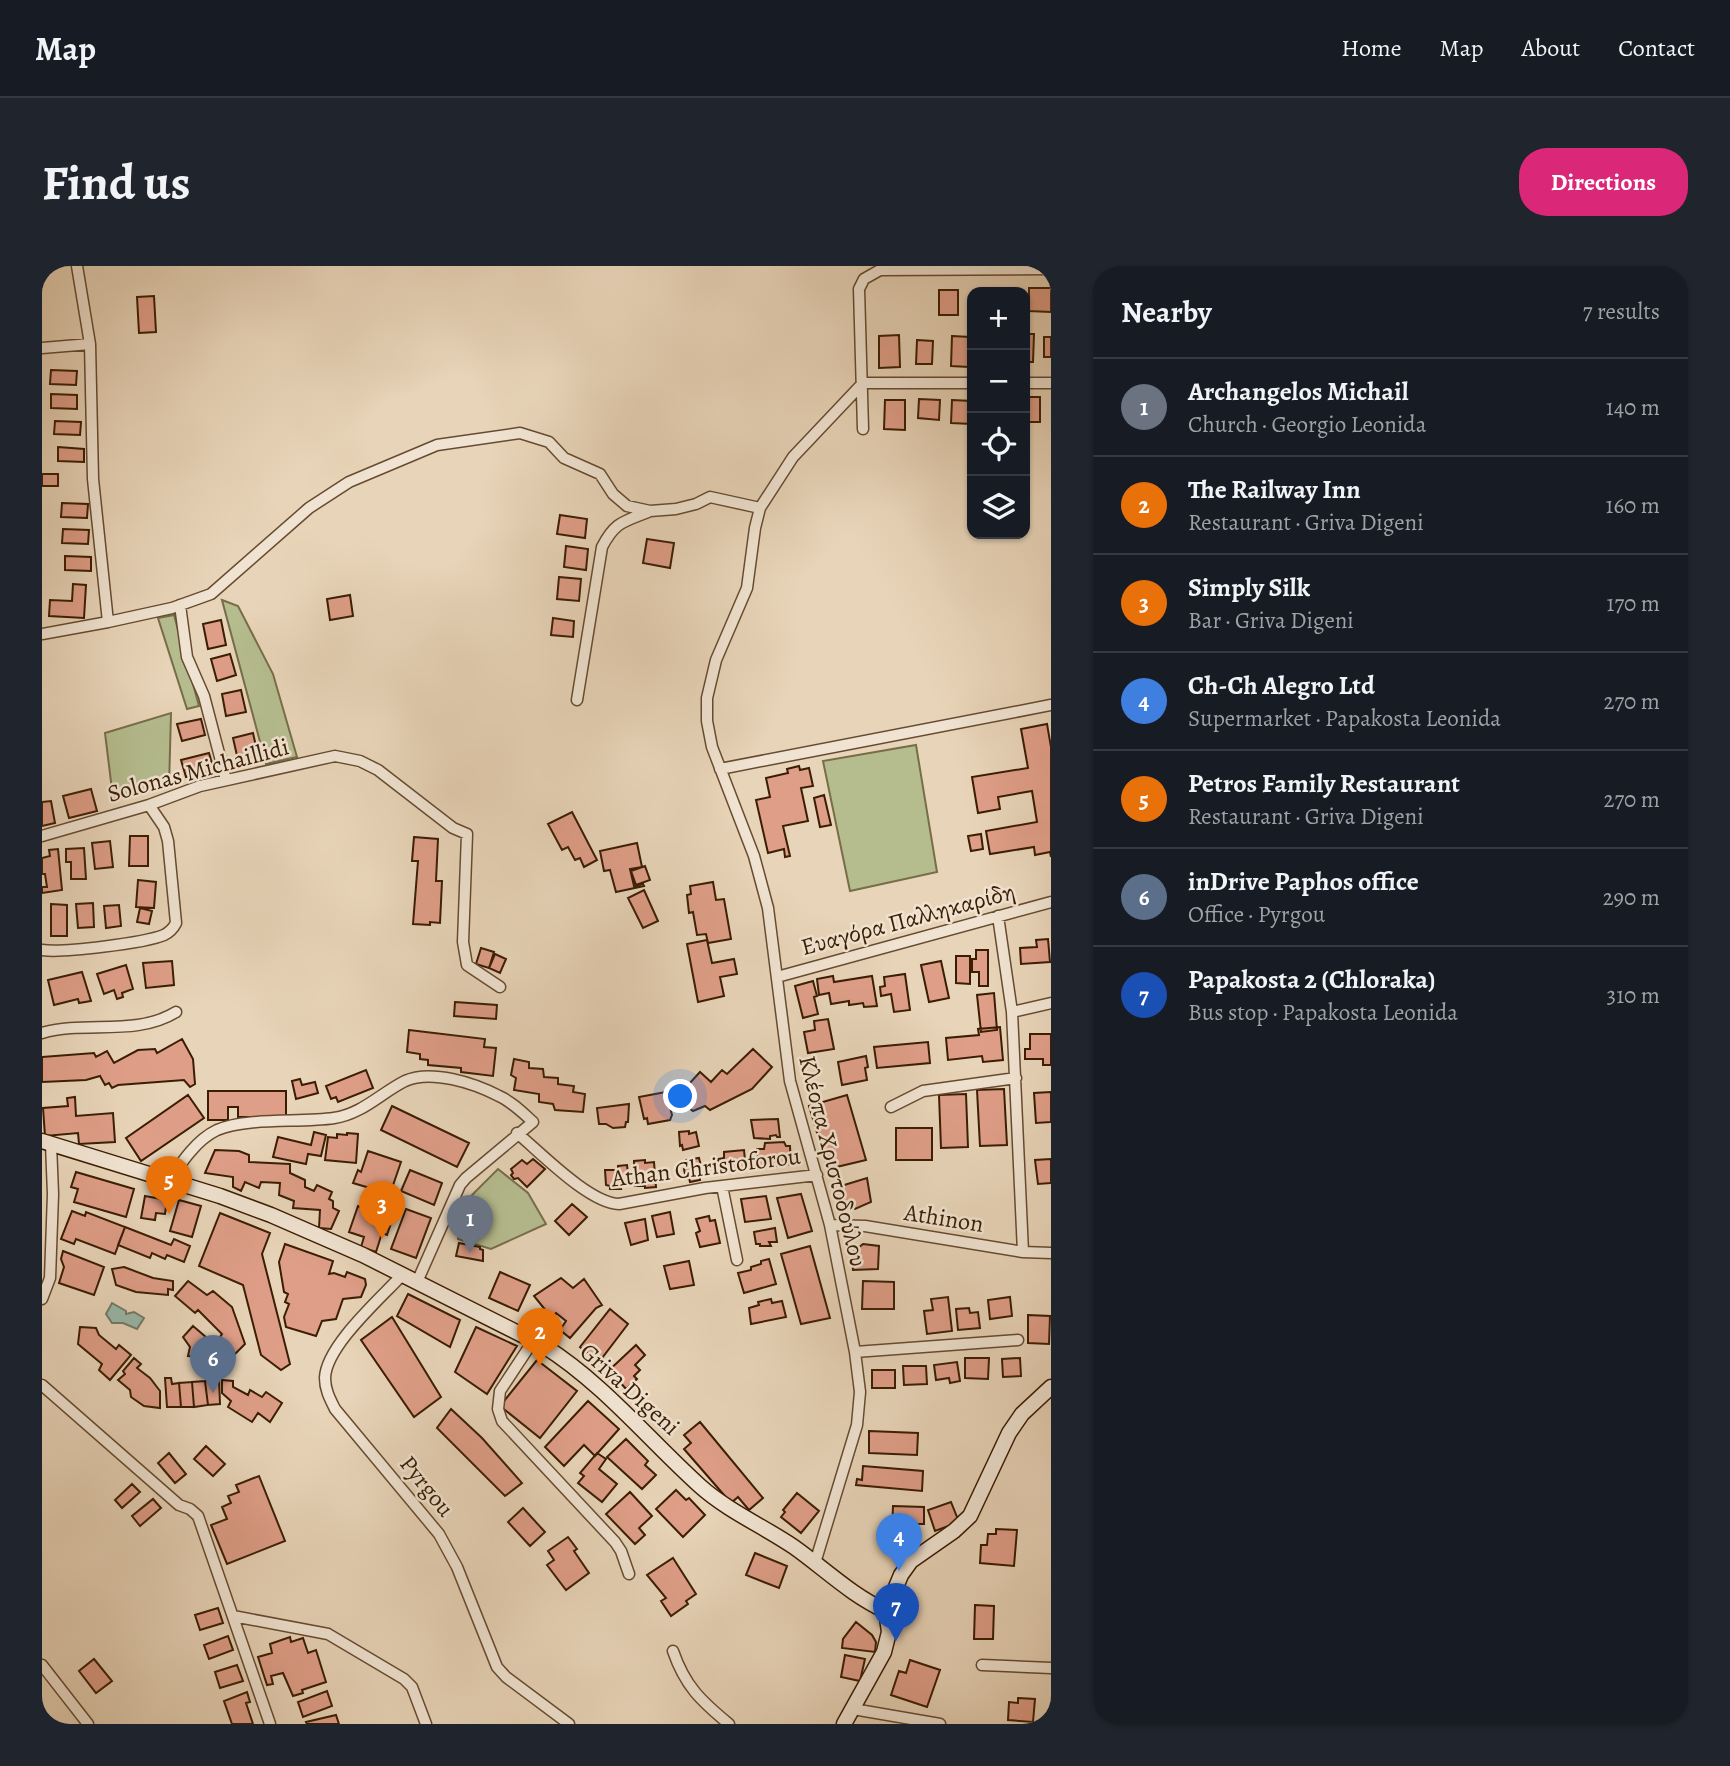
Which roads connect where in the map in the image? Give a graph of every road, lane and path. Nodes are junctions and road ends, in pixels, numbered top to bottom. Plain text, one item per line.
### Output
1 (77, 266) edge
2 (1051, 269) edge
3 (90, 344) junction
4 (42, 348) edge
5 (863, 383) junction
6 (967, 383) edge
7 (1030, 383) edge
8 (1051, 383) edge
9 (863, 429) dead end
10 (760, 508) junction
11 (650, 511) junction
12 (180, 605) junction
13 (108, 622) junction
14 (42, 634) edge
15 (577, 700) dead end
16 (1051, 705) edge
17 (720, 769) junction
18 (226, 780) junction
19 (149, 805) junction
20 (42, 836) edge
21 (1051, 902) edge
22 (998, 916) junction
23 (42, 950) edge
24 (777, 977) junction
25 (500, 987) dead end
26 (1051, 1003) edge
27 (176, 1012) dead end
28 (1012, 1012) junction
29 (42, 1033) edge
30 (1016, 1078) junction
31 (891, 1107) dead end
32 (517, 1133) junction
33 (47, 1142) edge
34 (817, 1175) junction
35 (169, 1181) junction
36 (722, 1185) junction
37 (830, 1225) junction
38 (1023, 1252) junction
39 (1051, 1253) edge
40 (737, 1260) dead end
41 (402, 1275) junction
42 (417, 1282) junction
43 (42, 1299) edge
44 (1018, 1340) dead end
45 (533, 1341) junction
46 (855, 1352) junction
47 (42, 1385) edge
48 (1051, 1387) edge
49 (815, 1563) junction
50 (629, 1574) dead end
51 (886, 1611) junction
52 (233, 1616) junction
53 (673, 1651) dead end
54 (42, 1665) edge
55 (982, 1665) dead end
56 (1051, 1668) edge
57 (853, 1709) junction
58 (88, 1724) edge
59 (270, 1724) edge
60 (426, 1724) edge
61 (569, 1724) edge
62 (729, 1724) edge
63 (844, 1724) edge
64 (940, 1724) edge

1 - 3 street
2 - 5 street
3 - 4 street
3 - 13 street
5 - 6 street
5 - 9 street
5 - 10 street
7 - 8 street
10 - 11 street
10 - 17 street, Κλέοπα Χριστοδούλου
11 - 12 street
11 - 15 street
12 - 13 street
12 - 18 street
13 - 14 street
16 - 17 street
17 - 24 street, Κλέοπα Χριστοδούλου
18 - 19 street, Solonas Michaillidi
18 - 25 street, Solonas Michaillidi
19 - 20 street, Solonas Michaillidi
19 - 23 street
21 - 22 street, Ευαγόρα Παλληκαρίδη
22 - 24 street, Ευαγόρα Παλληκαρίδη
22 - 28 street
24 - 34 street, Κλέοπα Χριστοδούλου
26 - 28 street
27 - 29 street
28 - 30 street
30 - 31 street
30 - 38 street
32 - 35 street
32 - 36 street, Athan Christoforou
32 - 42 street
33 - 35 main road, Griva Digeni
33 - 43 street
34 - 36 street, Athan Christoforou
34 - 37 street, Κλέοπα Χριστοδούλου
35 - 41 main road, Griva Digeni
36 - 40 street
37 - 38 street, Athinon
37 - 46 street, Κλέοπα Χριστοδούλου
38 - 39 street, Athinon
41 - 42 main road, Griva Digeni
41 - 61 street, Pyrgou
42 - 45 main road, Griva Digeni
44 - 46 street
45 - 49 main road, Griva Digeni
45 - 50 street
46 - 49 street, Κλέοπα Χριστοδούλου
47 - 52 street
48 - 51 main road
49 - 51 main road, Griva Digeni
51 - 57 main road
52 - 59 street
52 - 60 street
53 - 62 street
54 - 58 street
55 - 56 street
57 - 63 main road
57 - 64 street

